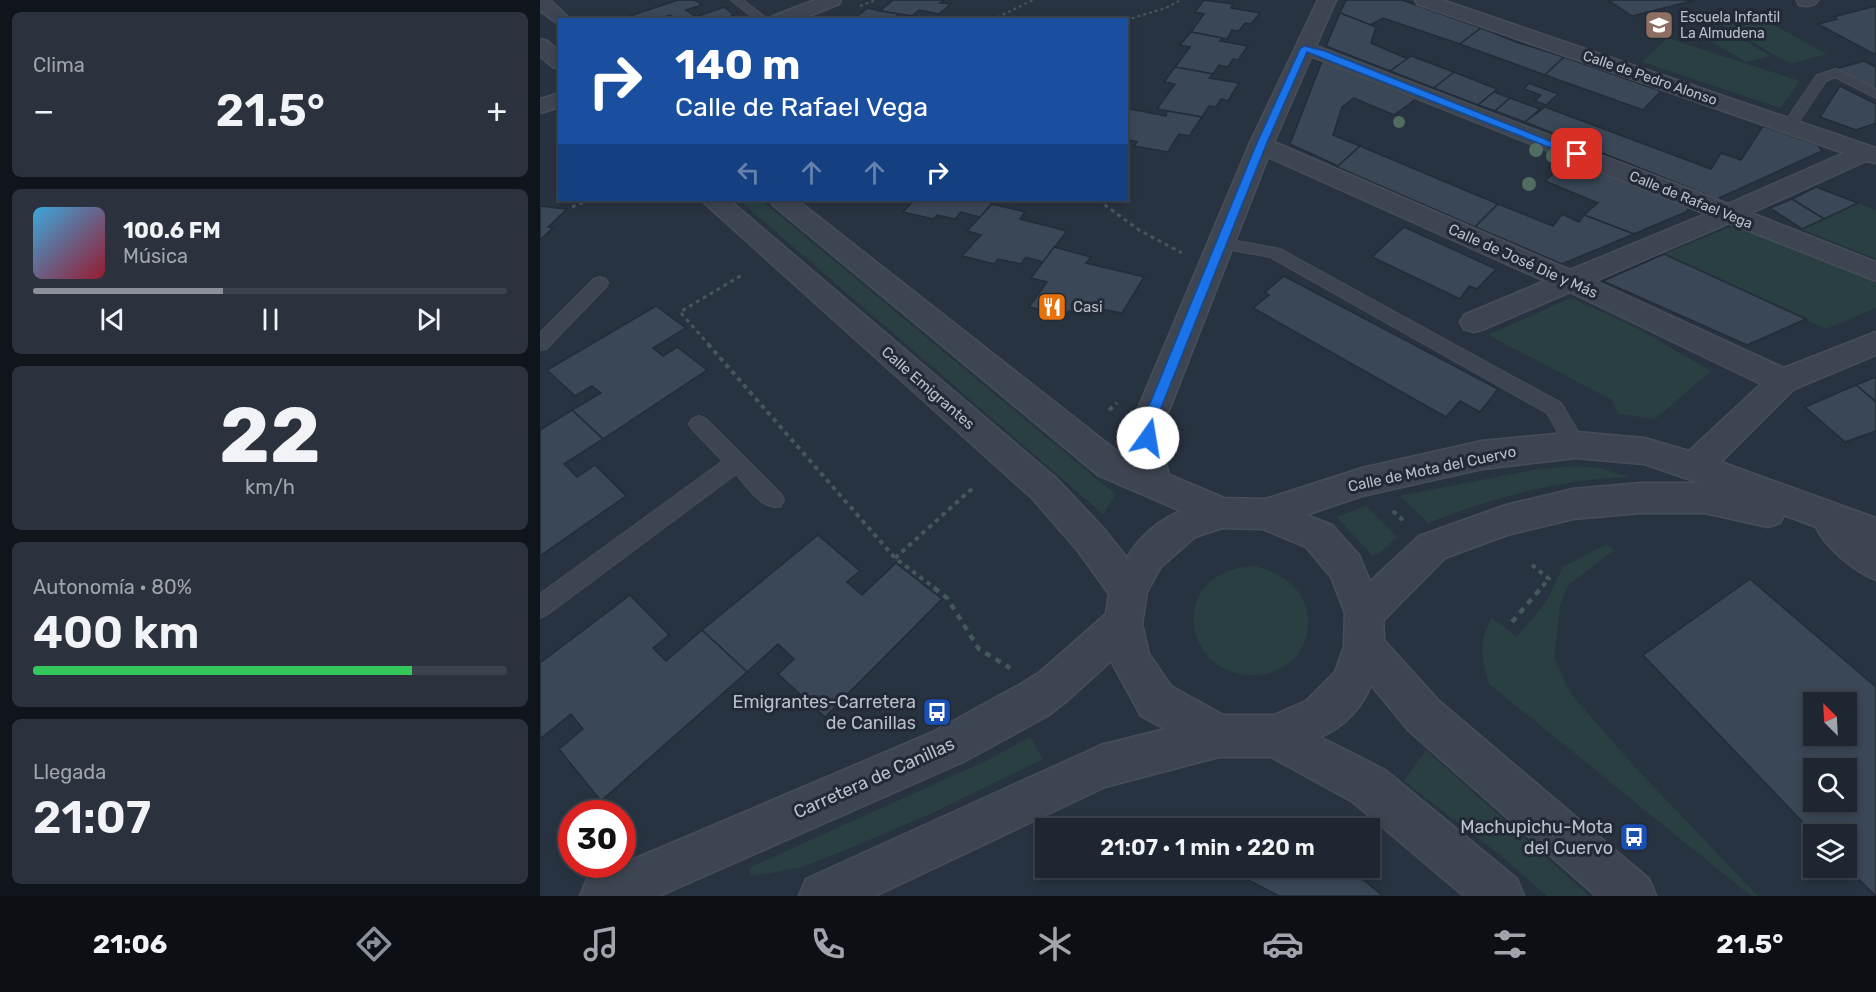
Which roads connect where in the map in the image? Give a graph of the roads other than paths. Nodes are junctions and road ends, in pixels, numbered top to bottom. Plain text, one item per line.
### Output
1 (736, 0) edge
2 (832, 0) edge
3 (1327, 0) edge
4 (1424, 0) edge
5 (540, 1) edge
6 (560, 18) edge
7 (761, 18) edge
8 (785, 18) edge
9 (540, 45) edge
10 (1304, 49) junction
11 (558, 61) edge
12 (1876, 94) edge
13 (558, 100) edge
14 (540, 106) edge
15 (1789, 126) junction
16 (1261, 145) junction
17 (1871, 154) edge
18 (715, 201) edge
19 (783, 201) edge
20 (1726, 214) junction
21 (1221, 243) junction
22 (1876, 272) edge
23 (1570, 281) junction
24 (600, 283) dead end
25 (1474, 322) dead end
26 (1876, 343) edge
27 (540, 344) edge
28 (1783, 381) junction
29 (699, 424) dead end
30 (1576, 445) junction
31 (737, 462) junction
32 (1695, 467) junction
33 (1153, 482) junction
34 (774, 500) dead end
35 (1222, 513) junction
36 (1265, 514) junction
37 (1830, 524) junction
38 (1876, 535) edge
39 (1876, 563) edge
40 (540, 607) edge
41 (1126, 607) junction
42 (1364, 630) junction
43 (1219, 736) junction
44 (1274, 736) junction
45 (604, 896) edge
46 (823, 896) edge
47 (1500, 896) edge
48 (1632, 896) edge

1 - 7 lane
2 - 8 street
3 - 10 street
4 - 15 street, Calle de Pedro Alonso
5 - 6 street
9 - 11 street
10 - 16 street
10 - 20 street, Calle de Rafael Vega
12 - 15 lane
13 - 14 street
15 - 17 street, Calle de Pedro Alonso
16 - 21 street
16 - 23 street, Calle de José Die y Más
17 - 20 street
18 - 41 street, Calle Emigrantes
19 - 33 street
20 - 22 street, Calle de Rafael Vega
20 - 23 street
21 - 30 lane
21 - 33 street
23 - 25 street
23 - 28 street, Calle de José Die y Más
24 - 27 lane
26 - 28 street
28 - 32 street
29 - 31 lane
30 - 32 street, Calle de Mota del Cuervo
30 - 36 street, Calle de Mota del Cuervo
31 - 34 lane
31 - 40 lane
32 - 38 street, Calle de Mota del Cuervo
33 - 35 street
35 - 36 street
35 - 41 street
36 - 42 street
37 - 38 street, Calle de Mota del Cuervo
37 - 39 street, Calle de Mota del Cuervo
37 - 42 street, Calle de Mota del Cuervo
41 - 43 street
41 - 45 street, Carretera de Canillas
42 - 44 street
42 - 48 street
43 - 44 street
43 - 46 street
44 - 47 street

